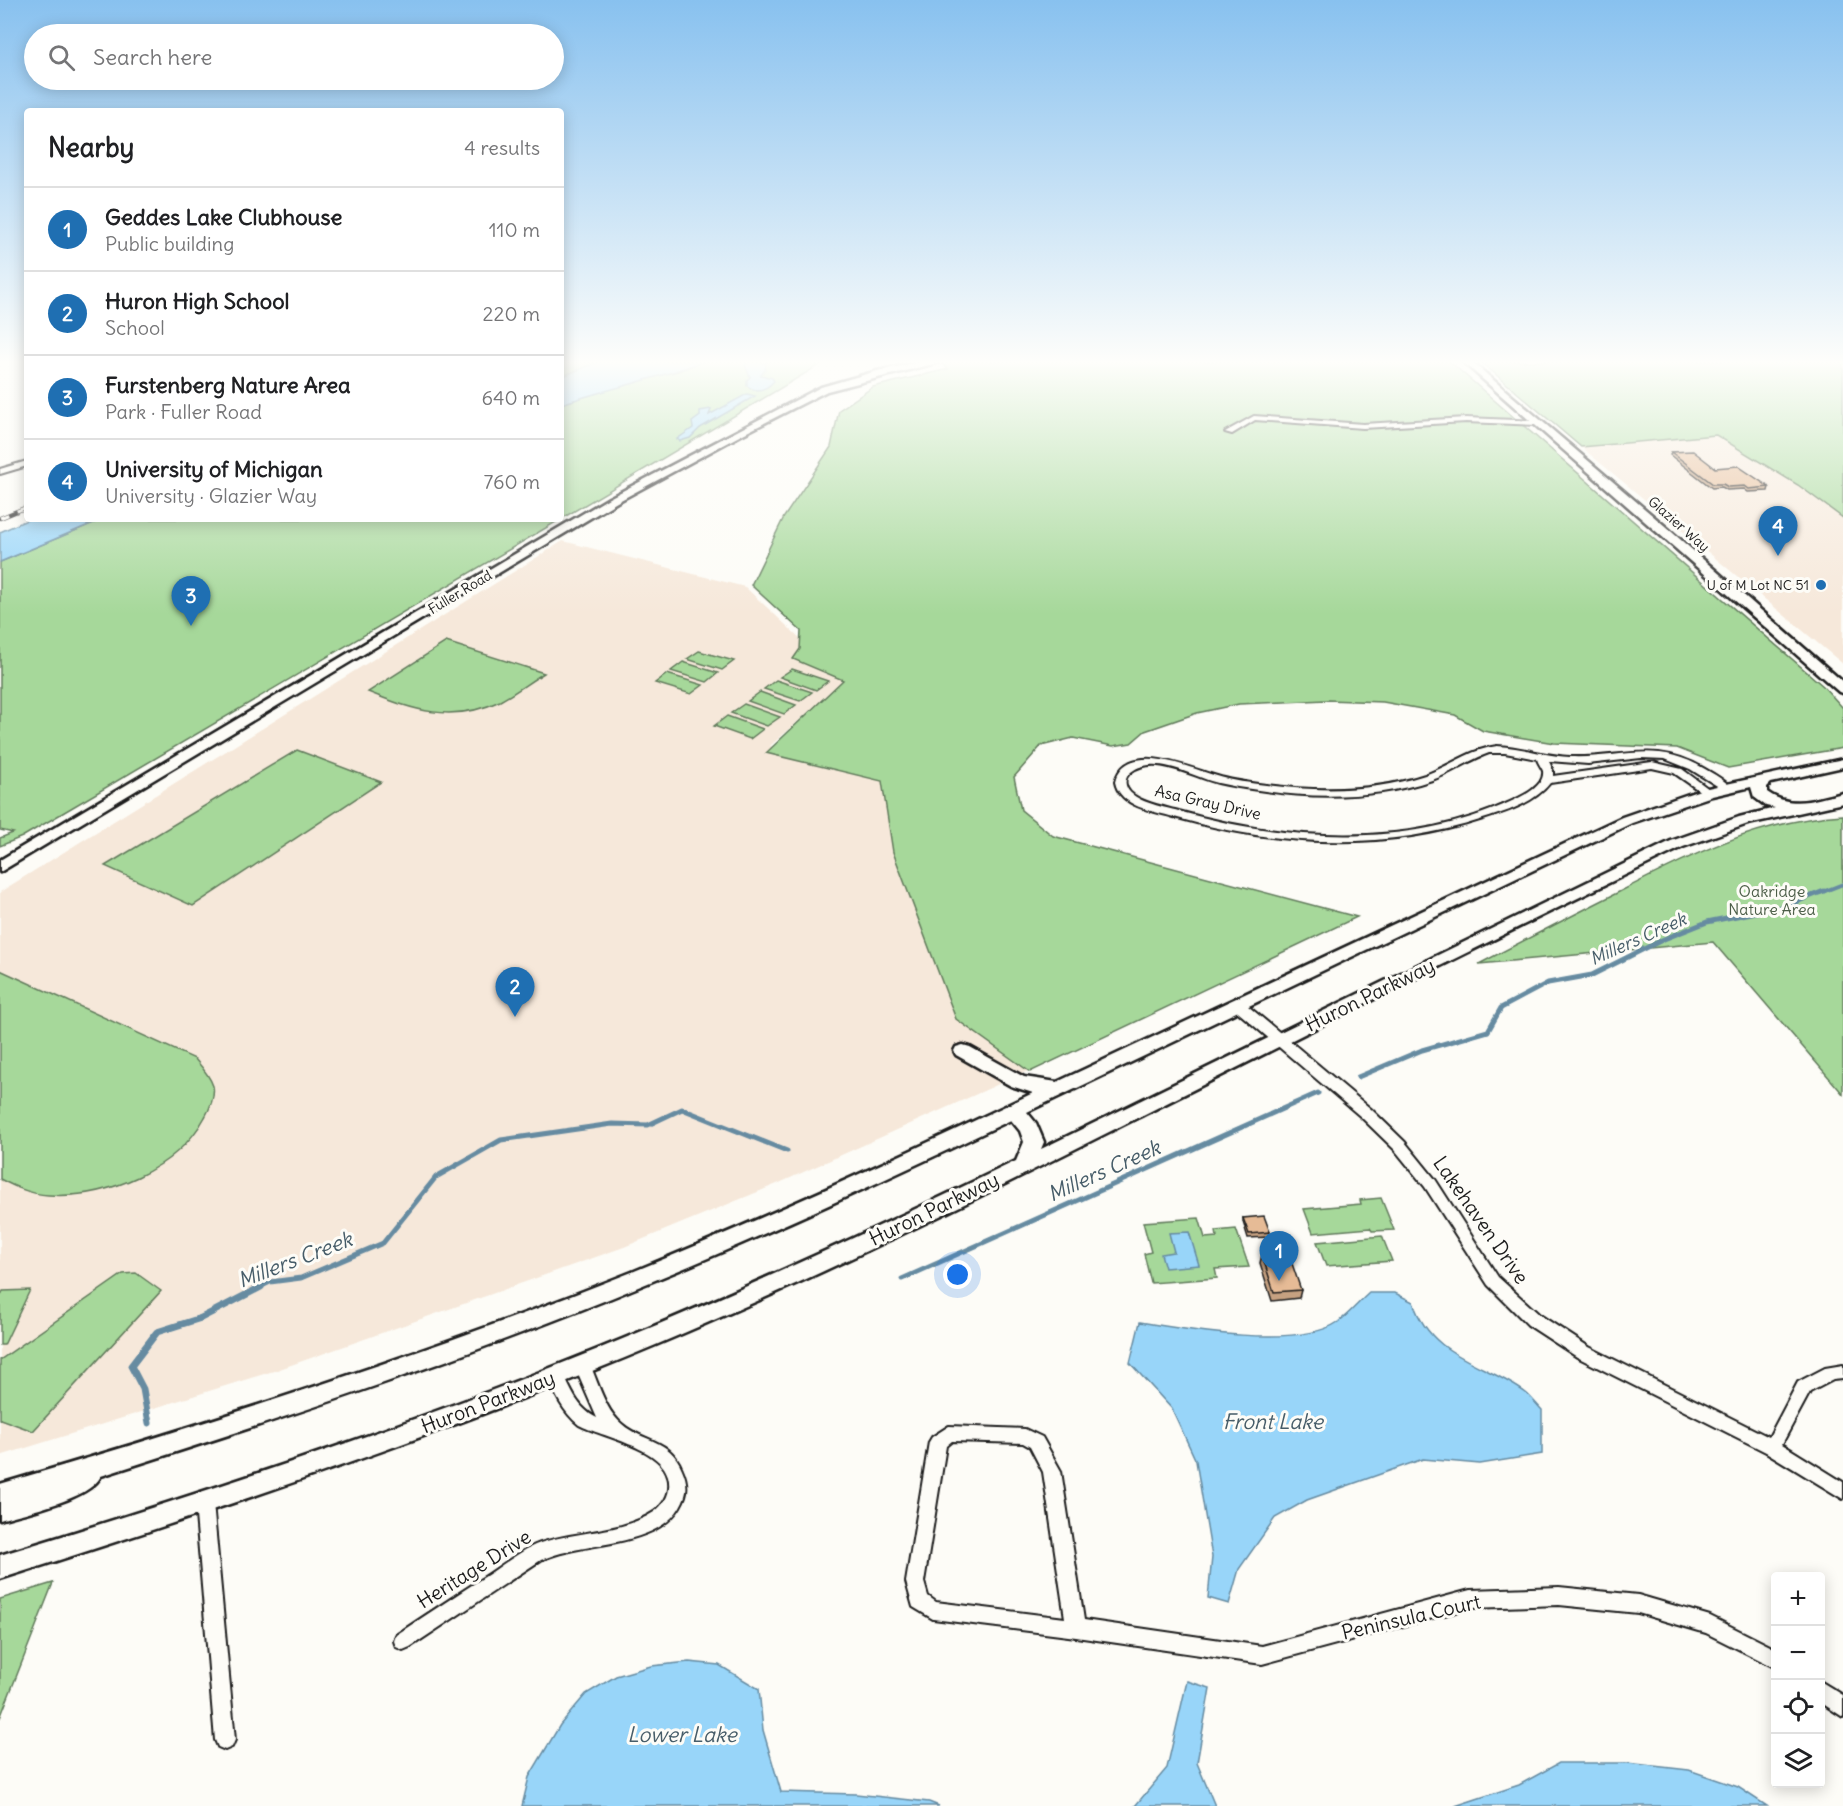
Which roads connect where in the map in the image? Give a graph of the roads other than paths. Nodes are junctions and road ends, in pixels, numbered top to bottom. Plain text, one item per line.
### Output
1 (714, 445) edge
2 (1564, 445) edge
3 (24, 464) edge
4 (0, 472) edge
5 (1843, 689) edge
6 (1541, 757) junction
7 (1843, 763) edge
8 (1768, 778) junction
9 (1548, 780) junction
10 (1726, 787) junction
11 (1708, 792) junction
12 (1843, 798) edge
13 (1797, 808) junction
14 (0, 867) edge
15 (1237, 1004) junction
16 (1279, 1039) junction
17 (963, 1051) dead end
18 (1062, 1087) junction
19 (1014, 1110) junction
20 (1024, 1165) junction
21 (582, 1365) junction
22 (1843, 1372) edge
23 (556, 1376) junction
24 (617, 1431) junction
25 (1772, 1447) junction
26 (102, 1466) junction
27 (1843, 1491) edge
28 (0, 1495) edge
29 (204, 1503) junction
30 (0, 1509) edge
31 (0, 1567) edge
32 (1076, 1628) junction
33 (403, 1641) dead end
34 (1771, 1656) edge
35 (1825, 1693) edge
36 (1843, 1707) edge
37 (225, 1740) dead end

1 - 14 main road, Fuller Road
2 - 5 street, Glazier Way
3 - 4 street
6 - 9 street
6 - 9 street, Asa Gray Drive
6 - 10 street, Asa Gray Drive
7 - 8 main road
8 - 10 main road
8 - 13 main road
9 - 11 street, Asa Gray Drive
10 - 11 main road
11 - 15 main road
12 - 13 main road, Huron Parkway
13 - 16 main road, Huron Parkway
15 - 16 street, Lakehaven Drive
15 - 18 main road
16 - 20 main road, Huron Parkway
16 - 25 street, Lakehaven Drive
17 - 18 main road
18 - 19 main road
19 - 20 main road
19 - 26 main road
20 - 21 main road, Huron Parkway
21 - 23 main road, Huron Parkway
21 - 24 street, Heritage Drive
22 - 25 street
23 - 24 street, Heritage Drive
23 - 29 main road, Huron Parkway
24 - 33 street, Heritage Drive
25 - 27 street, Lakehaven Drive
26 - 28 main road
26 - 30 main road
29 - 31 main road, Huron Parkway
29 - 37 street
32 - 32 street, Peninsula Court
32 - 34 street, Peninsula Court
35 - 36 street

